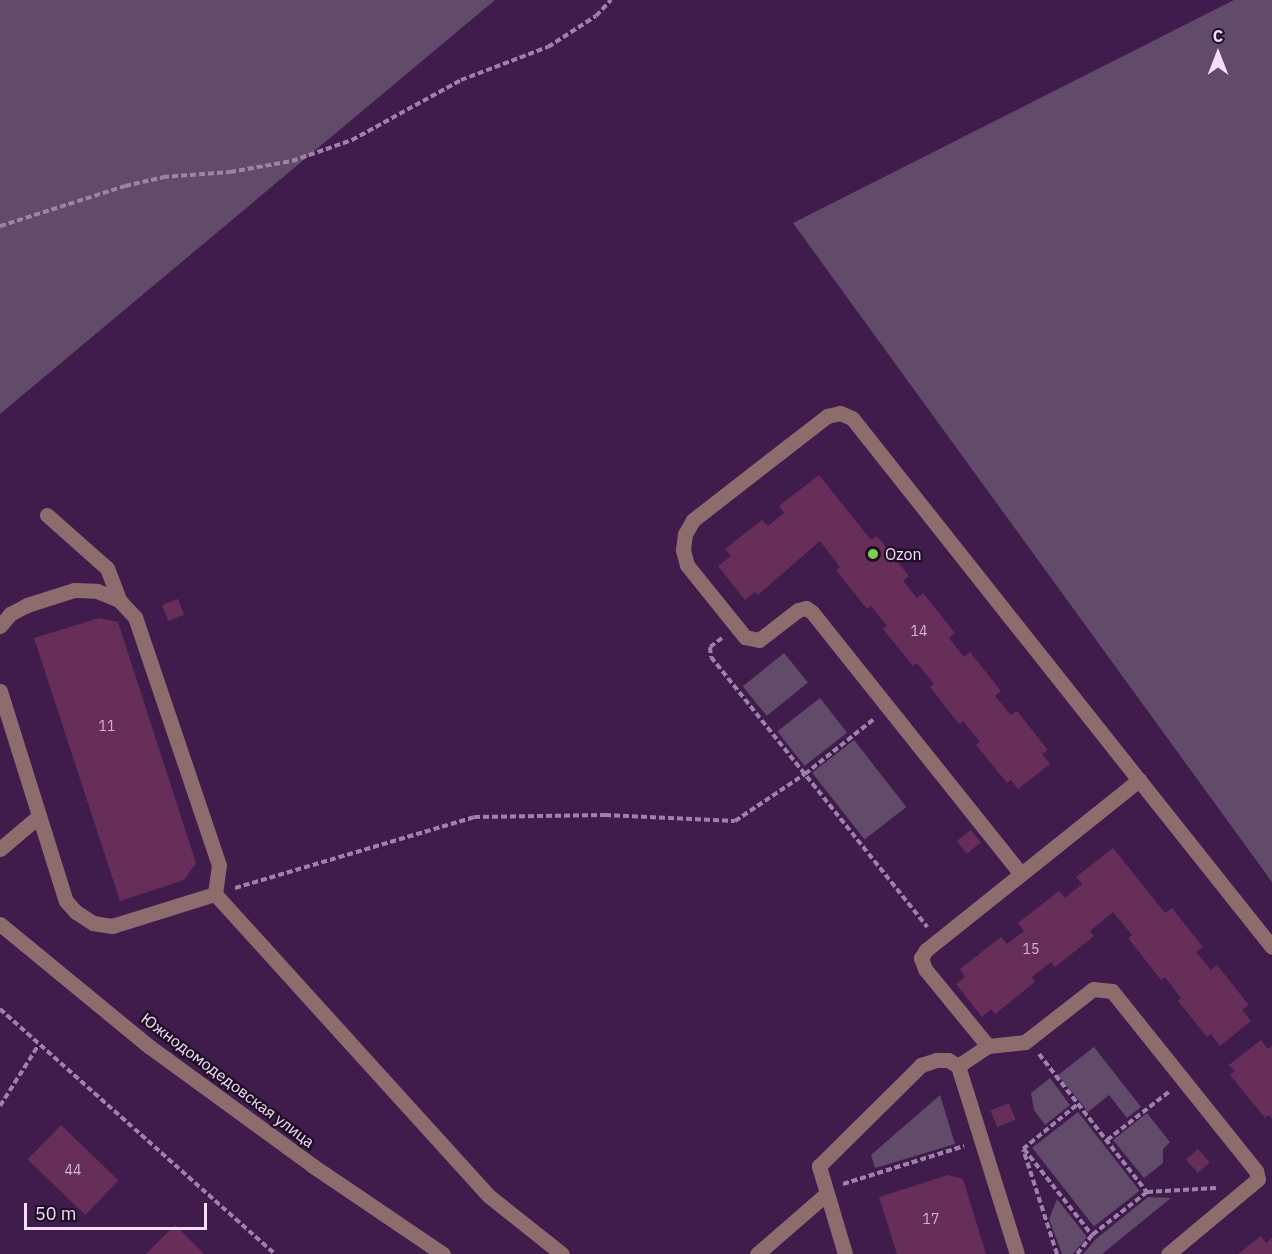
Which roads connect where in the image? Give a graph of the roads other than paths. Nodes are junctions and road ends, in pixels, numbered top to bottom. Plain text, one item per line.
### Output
1 (47, 515) dead end
2 (119, 600) junction
3 (0, 626) edge
4 (0, 691) edge
5 (1139, 780) junction
6 (39, 816) junction
7 (0, 849) edge
8 (1021, 874) junction
9 (215, 894) junction
10 (0, 924) edge
11 (1272, 947) edge
12 (988, 1046) junction
13 (958, 1066) junction
14 (825, 1192) junction
15 (443, 1254) edge
16 (562, 1254) edge
17 (757, 1254) edge
18 (845, 1254) edge
19 (1017, 1254) edge
20 (1168, 1254) edge

1 - 2 street
2 - 3 street
2 - 9 street
4 - 6 street
5 - 8 street
5 - 8 street
5 - 11 street
6 - 7 street
6 - 9 street
8 - 12 street
9 - 16 street
10 - 15 street, Южнодомодедовская улица
12 - 13 street
12 - 20 street
13 - 14 street
13 - 19 street
14 - 17 street
14 - 18 street

